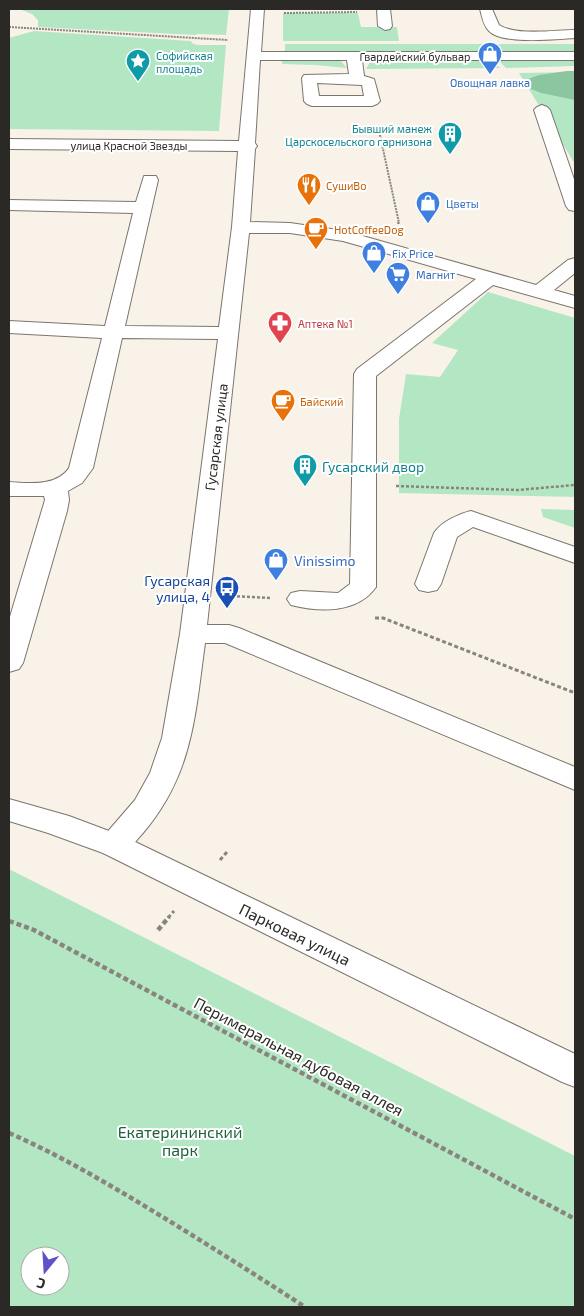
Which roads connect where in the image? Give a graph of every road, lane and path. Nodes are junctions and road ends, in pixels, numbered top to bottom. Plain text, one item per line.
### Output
1 (258, 9) edge
2 (486, 9) edge
3 (383, 10) edge
4 (280, 13) dead end
5 (9, 17) edge
6 (9, 22) edge
7 (384, 26) dead end
8 (9, 27) edge
9 (575, 34) edge
10 (225, 40) dead end
11 (254, 56) junction
12 (354, 56) junction
13 (575, 56) edge
14 (357, 79) junction
15 (372, 101) junction
16 (542, 110) dead end
17 (9, 144) edge
18 (249, 146) junction
19 (150, 180) dead end
20 (9, 205) edge
21 (575, 206) edge
22 (143, 208) junction
23 (390, 224) dead end
24 (241, 227) junction
25 (575, 264) edge
26 (491, 277) junction
27 (540, 291) junction
28 (574, 300) edge
29 (9, 327) edge
30 (112, 332) junction
31 (228, 333) junction
32 (575, 485) edge
33 (364, 486) junction
34 (56, 487) junction
35 (9, 489) edge
36 (575, 555) edge
37 (428, 584) dead end
38 (232, 596) dead end
39 (300, 599) joint
40 (383, 618) dead end
41 (193, 634) junction
42 (9, 663) edge
43 (575, 693) edge
44 (575, 779) edge
45 (9, 810) edge
46 (114, 845) junction
47 (9, 921) edge
48 (575, 1071) edge
49 (9, 1133) edge
50 (575, 1219) edge
51 (305, 1307) edge

1 - 11 street, Гусарская улица
2 - 9 street
3 - 4 path
3 - 7 street
5 - 6 path
8 - 10 path
11 - 12 street, Гвардейский бульвар
11 - 18 street, Гусарская улица
12 - 13 street, Гвардейский бульвар
12 - 14 street
14 - 15 street
14 - 15 street
15 - 23 path
16 - 21 street
17 - 18 street, улица Красной Звезды
18 - 24 street, Гусарская улица
19 - 22 street
20 - 22 street
22 - 30 street
24 - 26 street
24 - 31 street, Гусарская улица
25 - 27 street
26 - 27 street
26 - 33 street
27 - 28 street
29 - 30 street
30 - 31 street
30 - 34 street
31 - 41 street, Гусарская улица
32 - 33 path
33 - 39 street
34 - 35 street
34 - 42 street
36 - 37 street
38 - 39 path
40 - 43 path
41 - 44 street
41 - 46 street, Гусарская улица
45 - 46 street, Парковая улица
46 - 48 street, Парковая улица
47 - 50 path, Перимеральная дубовая аллея
49 - 51 path

